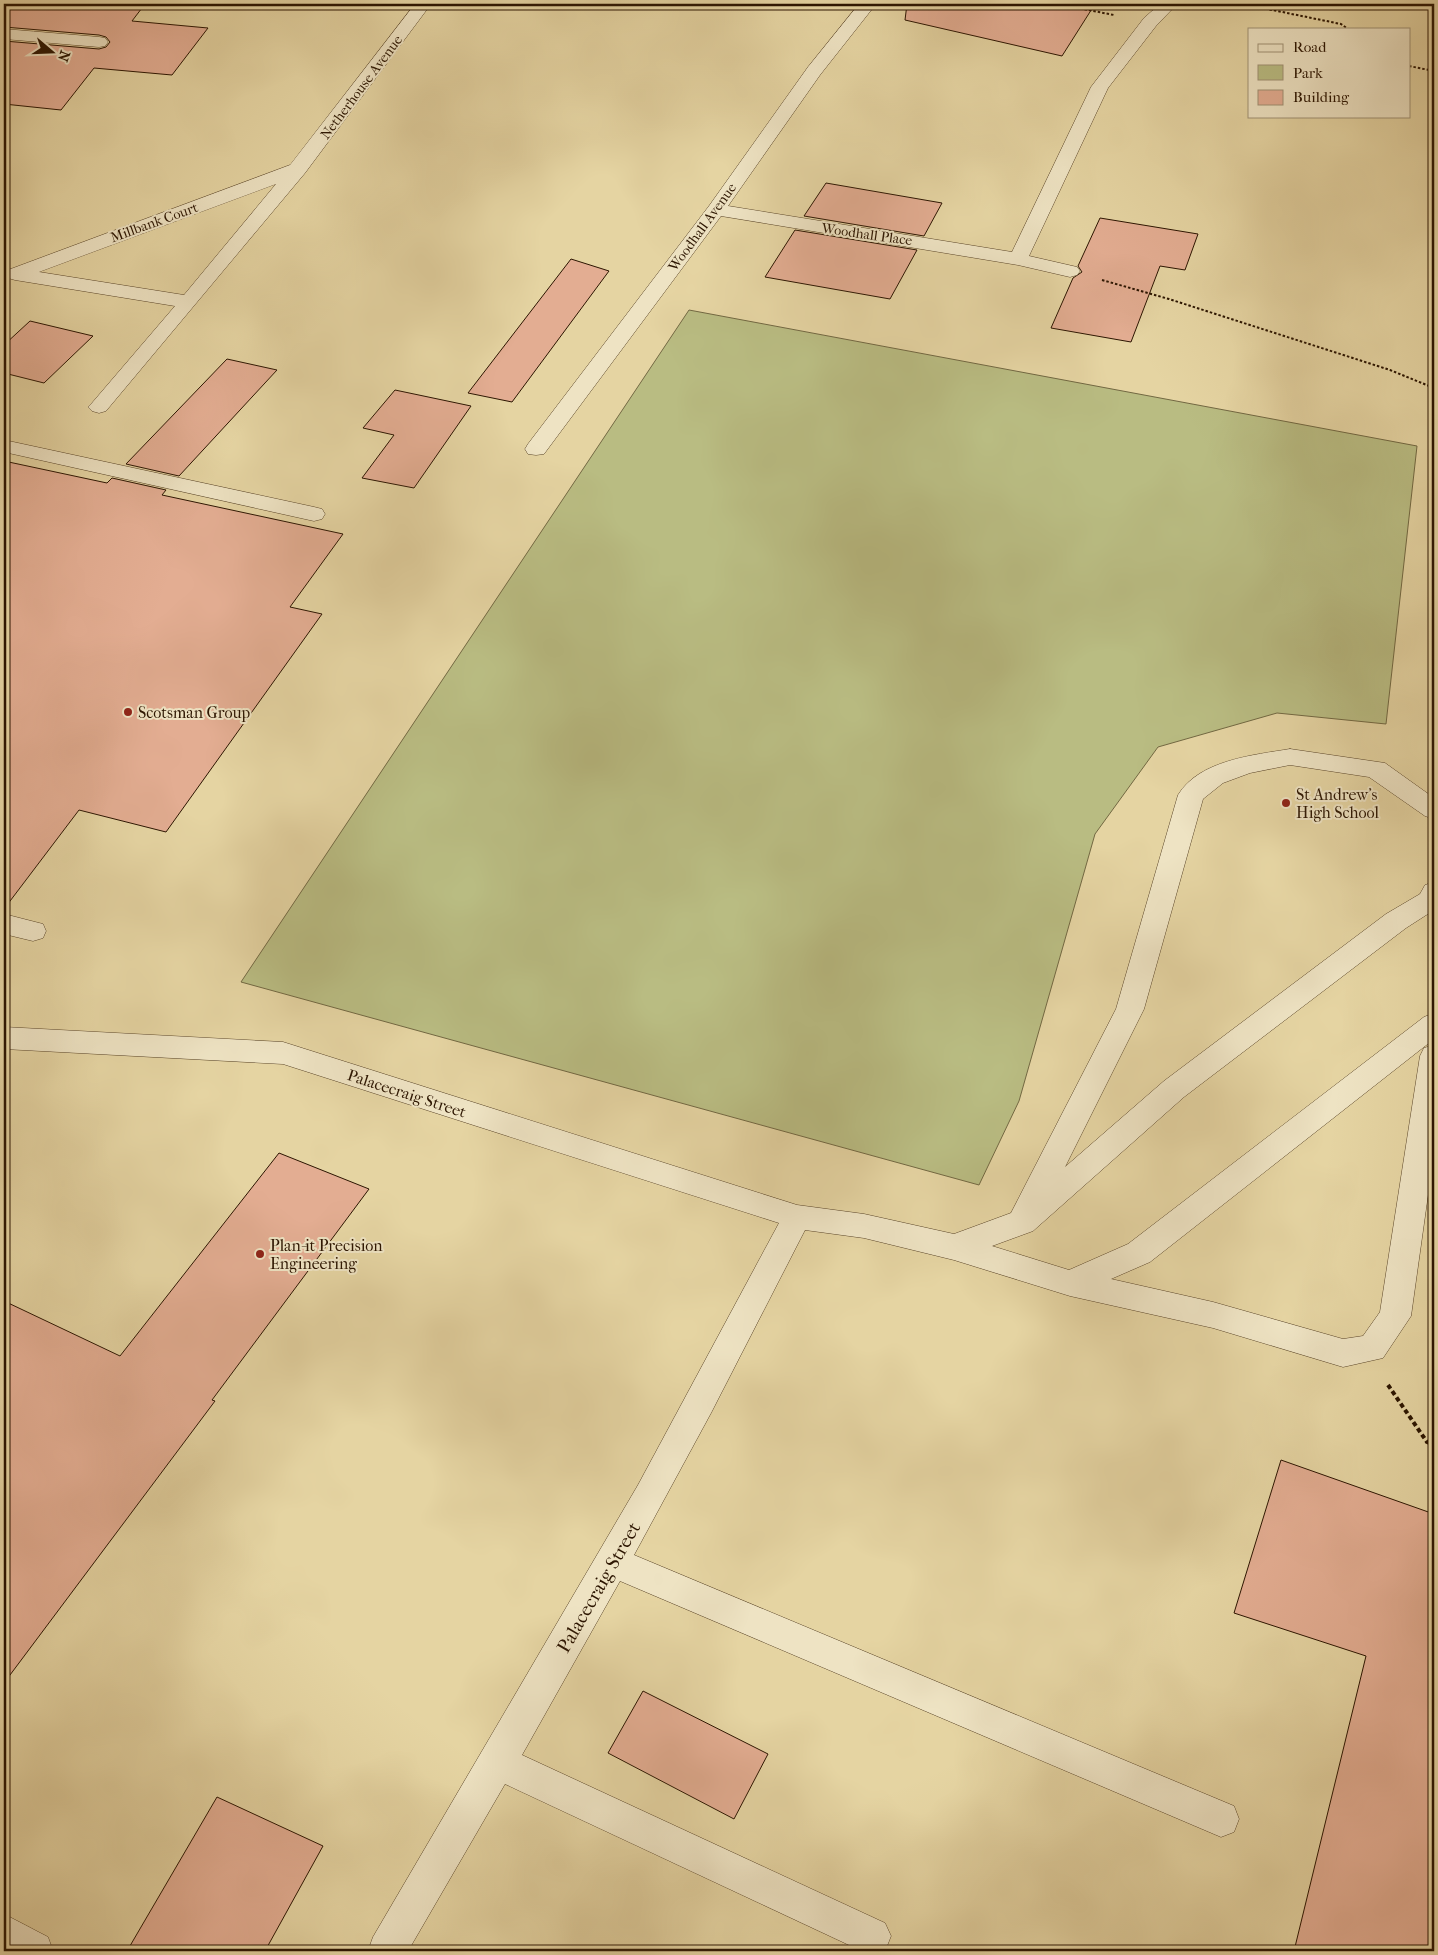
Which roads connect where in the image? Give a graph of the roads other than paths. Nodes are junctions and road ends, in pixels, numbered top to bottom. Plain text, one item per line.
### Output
1 (423, 4) edge
2 (868, 4) edge
3 (1169, 4) edge
4 (4, 34) edge
5 (99, 42) dead end
6 (298, 169) junction
7 (716, 210) junction
8 (1018, 259) junction
9 (1070, 272) road end
10 (189, 302) junction
11 (99, 408) dead end
12 (4, 446) edge
13 (536, 449) dead end
14 (314, 514) dead end
15 (1432, 800) edge
16 (1434, 892) edge
17 (4, 924) edge
18 (33, 932) dead end
19 (1434, 1024) edge
20 (4, 1038) edge
21 (1434, 1056) edge
22 (797, 1217) junction
23 (1022, 1222) junction
24 (954, 1247) junction
25 (1070, 1283) junction
26 (614, 1562) junction
27 (498, 1762) junction
28 (1221, 1819) dead end
29 (4, 1933) edge
30 (34, 1951) edge
31 (387, 1951) edge
32 (866, 1951) edge

1 - 6 street, Netherhouse Avenue
2 - 7 street, Woodhall Avenue
3 - 8 street
4 - 5 street
6 - 10 street
6 - 10 street, Millbank Court
7 - 8 street, Woodhall Place
7 - 13 street, Woodhall Avenue
8 - 9 street, Woodhall Place
10 - 11 street
12 - 14 street
15 - 23 street
16 - 23 street
17 - 18 street
19 - 25 street
20 - 22 street, Palacecraig Street
21 - 25 street, Palacecraig Street
22 - 24 street, Palacecraig Street
22 - 26 street, Palacecraig Street
23 - 24 street
24 - 25 street, Palacecraig Street
26 - 27 street, Palacecraig Street
26 - 28 street
27 - 31 street, Palacecraig Street
27 - 32 street
29 - 30 street

